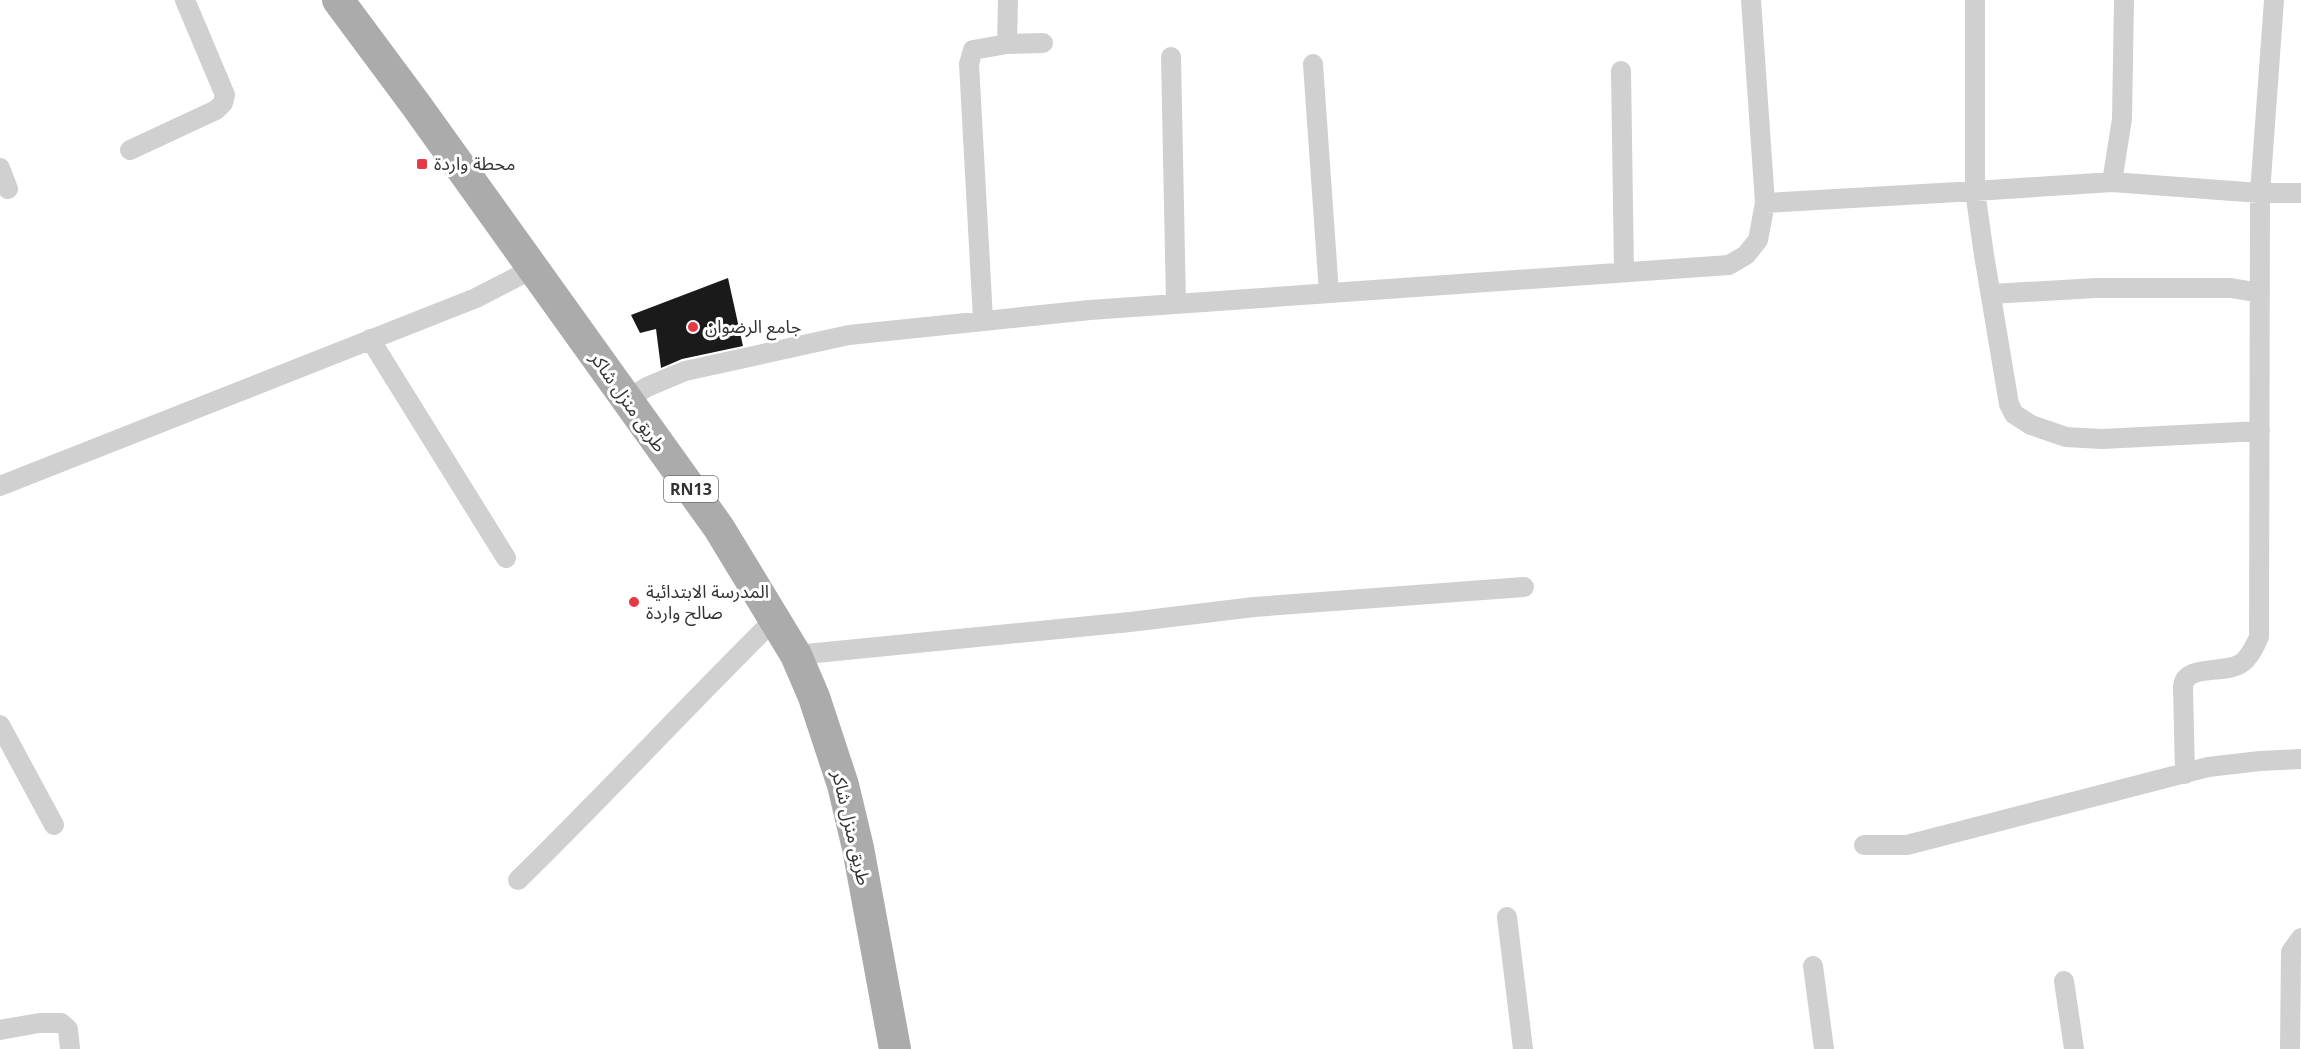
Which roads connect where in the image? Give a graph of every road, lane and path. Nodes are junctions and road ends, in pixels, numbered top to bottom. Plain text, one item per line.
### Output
1 (185, 0) edge
2 (338, 0) edge
3 (1008, 0) edge
4 (1751, 0) edge
5 (1975, 0) edge
6 (2124, 0) edge
7 (2274, 0) edge
8 (1043, 43) dead end
9 (1007, 45) junction
10 (1171, 57) dead end
11 (1312, 64) dead end
12 (1621, 71) dead end
13 (130, 150) dead end
14 (0, 168) edge
15 (2112, 182) junction
16 (8, 189) dead end
17 (1975, 191) junction
18 (2260, 193) junction
19 (2301, 193) edge
20 (1766, 203) junction
21 (534, 268) junction
22 (1624, 272) junction
23 (1329, 293) junction
24 (1990, 294) junction
25 (2260, 294) junction
26 (1176, 304) junction
27 (983, 320) junction
28 (370, 339) junction
29 (627, 400) junction
30 (2260, 430) junction
31 (0, 486) edge
32 (506, 558) dead end
33 (1524, 586) dead end
34 (774, 620) junction
35 (796, 656) junction
36 (0, 725) edge
37 (2301, 759) edge
38 (2185, 774) junction
39 (54, 825) dead end
40 (1864, 845) dead end
41 (518, 880) dead end
42 (1507, 917) dead end
43 (2301, 938) edge
44 (1813, 966) dead end
45 (2064, 981) dead end
46 (0, 1030) edge
47 (70, 1049) edge
48 (895, 1049) edge
49 (1523, 1049) edge
50 (1824, 1049) edge
51 (2074, 1049) edge
52 (2290, 1049) edge

1 - 13 street
2 - 21 main road, طريق منزل شاكر / RN13
3 - 9 street
4 - 20 street
5 - 17 street
6 - 15 street
7 - 18 street
8 - 9 street
9 - 27 street
10 - 26 street
11 - 23 street
12 - 22 street
14 - 16 street
15 - 17 street
15 - 18 street
17 - 20 street
17 - 24 street
18 - 19 street
18 - 25 street
20 - 22 street
21 - 28 street
21 - 29 main road, طريق منزل شاكر / RN13
22 - 23 street
23 - 26 street
24 - 25 street
24 - 30 street
25 - 30 street
26 - 27 street
27 - 29 street
28 - 31 street
28 - 32 street
29 - 34 main road, طريق منزل شاكر / RN13
30 - 38 street
33 - 35 street
34 - 35 main road, طريق منزل شاكر / RN13
34 - 41 street
35 - 48 main road, طريق منزل شاكر / RN13
36 - 39 street
37 - 38 street
38 - 40 street
42 - 49 street
43 - 52 street
44 - 50 street
45 - 51 street
46 - 47 street

